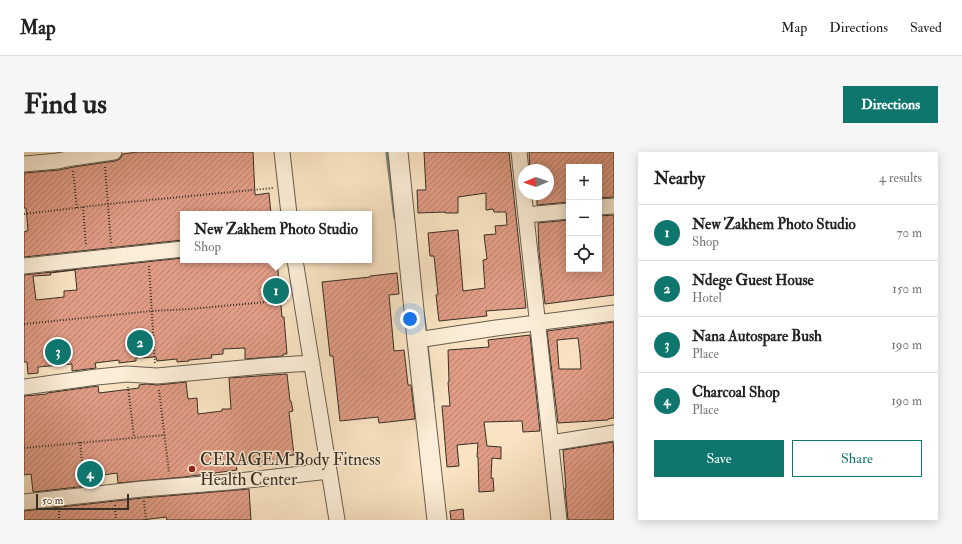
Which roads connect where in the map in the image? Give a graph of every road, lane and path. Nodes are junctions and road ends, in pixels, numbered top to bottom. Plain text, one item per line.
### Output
1 (282, 152) edge
2 (398, 152) edge
3 (519, 152) edge
4 (109, 153) edge
5 (72, 158) junction
6 (24, 164) edge
7 (286, 187) junction
8 (108, 204) junction
9 (614, 206) edge
10 (602, 207) edge
11 (77, 208) junction
12 (83, 208) junction
13 (289, 211) edge
14 (566, 211) edge
15 (24, 214) edge
16 (526, 215) junction
17 (180, 249) edge
18 (148, 252) junction
19 (112, 257) junction
20 (87, 260) junction
21 (296, 263) edge
22 (24, 266) edge
23 (302, 298) junction
24 (152, 311) junction
25 (614, 313) edge
26 (537, 323) junction
27 (24, 324) edge
28 (417, 340) junction
29 (312, 363) junction
30 (127, 374) junction
31 (157, 376) junction
32 (24, 387) edge
33 (614, 433) edge
34 (165, 435) junction
35 (134, 437) junction
36 (80, 442) junction
37 (550, 443) junction
38 (24, 448) edge
39 (329, 471) junction
40 (171, 486) junction
41 (142, 488) junction
42 (85, 494) junction
43 (24, 502) edge
44 (146, 520) edge
45 (337, 520) edge
46 (437, 520) edge
47 (559, 520) edge

1 - 7 street
2 - 28 street
3 - 16 street
4 - 5 street
4 - 8 path
5 - 6 street
5 - 11 path
7 - 8 path
7 - 13 street
8 - 12 path
8 - 19 path
9 - 10 street
11 - 12 path
11 - 15 path
12 - 20 path
14 - 16 street
16 - 26 street
17 - 18 street
18 - 19 street
18 - 24 path
19 - 20 street
20 - 22 street
21 - 23 street
23 - 24 path
23 - 29 street
24 - 27 path
24 - 31 path
25 - 26 street
26 - 28 street
26 - 37 street
28 - 46 street
29 - 31 street
29 - 39 street
30 - 31 street
30 - 32 street
30 - 35 path
31 - 34 path
33 - 37 street
34 - 35 path
34 - 40 path
35 - 36 path
36 - 38 path
36 - 42 path
37 - 47 street
39 - 40 street
39 - 45 street
40 - 41 street
41 - 42 street
41 - 44 path
42 - 43 street

